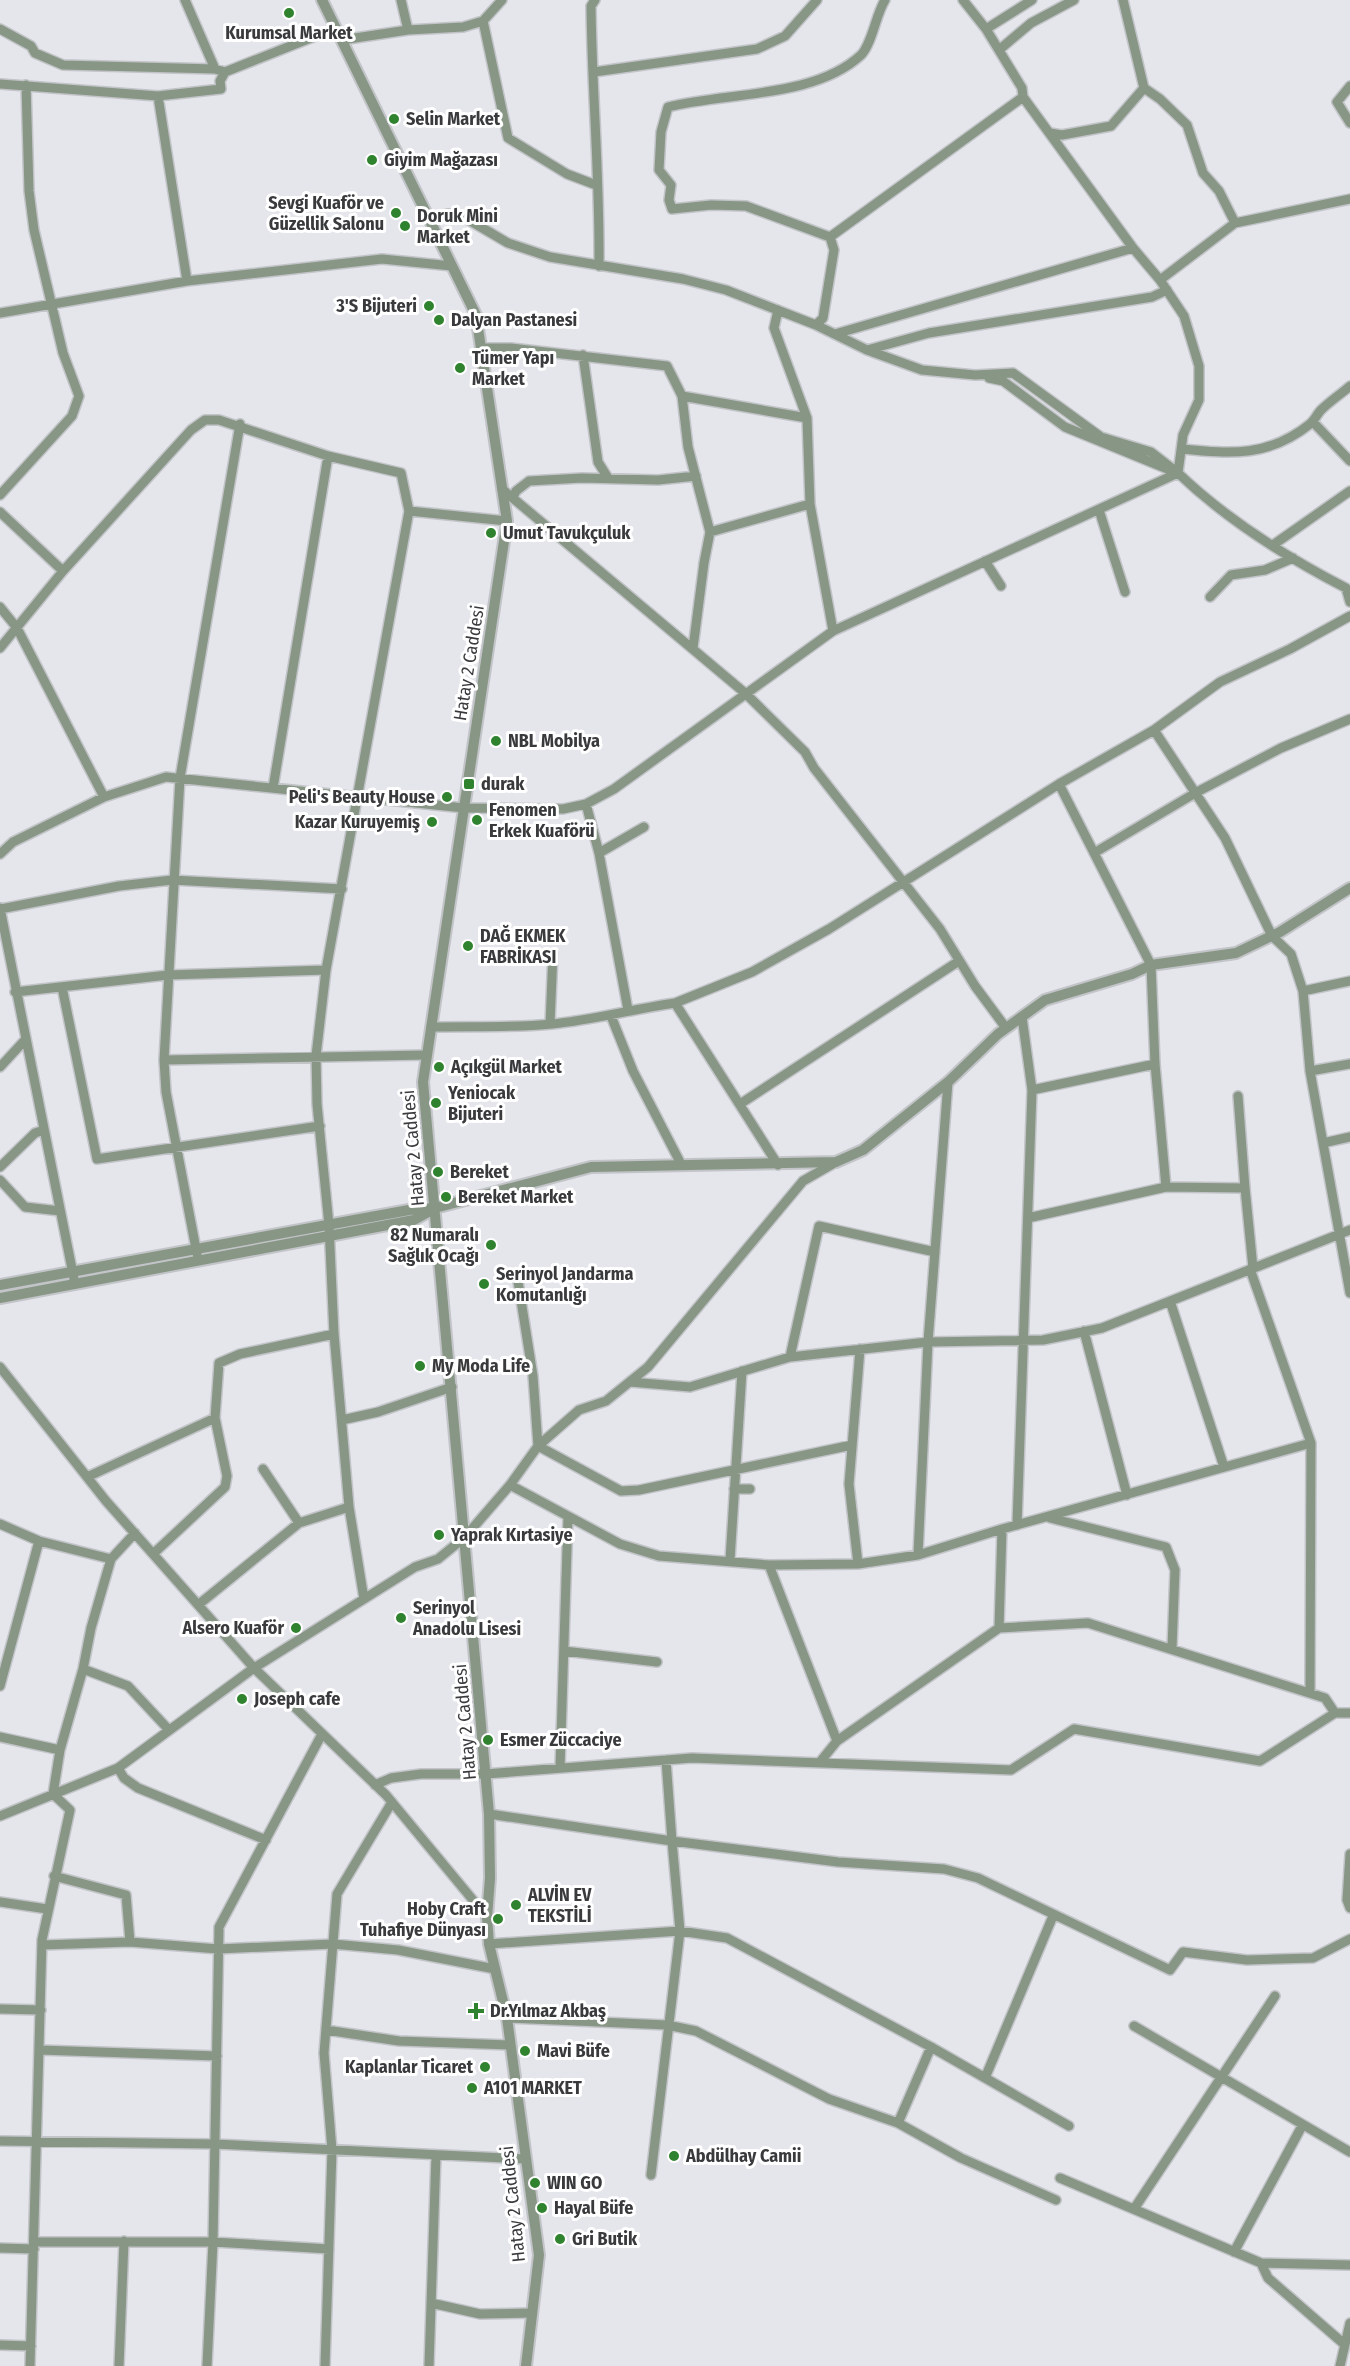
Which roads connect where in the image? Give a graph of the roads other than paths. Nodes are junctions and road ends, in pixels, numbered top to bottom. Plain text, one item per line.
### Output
1 (185, 0) edge
2 (322, 0) edge
3 (401, 0) edge
4 (502, 0) edge
5 (595, 0) edge
6 (817, 0) edge
7 (885, 0) edge
8 (963, 0) edge
9 (1032, 0) edge
10 (1074, 0) edge
11 (1123, 0) edge
12 (483, 21) junction
13 (336, 28) junction
14 (0, 29) edge
15 (986, 29) junction
16 (408, 30) junction
17 (342, 40) junction
18 (999, 50) junction
19 (220, 70) junction
20 (594, 72) junction
21 (0, 84) edge
22 (26, 85) junction
23 (1350, 86) edge
24 (1144, 88) junction
25 (158, 96) junction
26 (1023, 97) junction
27 (1350, 123) edge
28 (1050, 133) junction
29 (596, 185) junction
30 (1350, 199) edge
31 (429, 220) junction
32 (1235, 223) junction
33 (830, 237) junction
34 (1133, 248) junction
35 (452, 266) junction
36 (599, 266) junction
37 (187, 280) junction
38 (1160, 280) junction
39 (1167, 290) junction
40 (52, 302) junction
41 (778, 310) junction
42 (0, 313) edge
43 (816, 325) junction
44 (835, 334) junction
45 (481, 348) junction
46 (867, 350) junction
47 (582, 355) junction
48 (1350, 386) edge
49 (682, 396) junction
50 (807, 418) junction
51 (1313, 422) junction
52 (240, 424) junction
53 (1182, 449) junction
54 (328, 456) junction
55 (1350, 461) edge
56 (1178, 473) junction
57 (696, 476) junction
58 (608, 478) junction
59 (502, 489) junction
60 (1350, 491) edge
61 (0, 495) edge
62 (513, 497) junction
63 (810, 504) junction
64 (1098, 510) junction
65 (409, 511) junction
66 (0, 513) edge
67 (507, 521) junction
68 (710, 532) junction
69 (1273, 545) junction
70 (1293, 558) junction
71 (985, 561) junction
72 (63, 572) junction
73 (1002, 586) dead end
74 (1125, 592) dead end
75 (1210, 597) dead end
76 (1350, 602) edge
77 (0, 607) edge
78 (1350, 616) edge
79 (17, 628) junction
80 (833, 631) junction
81 (0, 648) edge
82 (693, 648) junction
83 (745, 693) junction
84 (1350, 719) edge
85 (1154, 730) junction
86 (180, 778) junction
87 (1059, 784) junction
88 (273, 788) junction
89 (1197, 792) junction
90 (104, 797) junction
91 (359, 797) junction
92 (586, 804) junction
93 (464, 808) junction
94 (645, 827) dead end
95 (599, 853) junction
96 (1094, 853) junction
97 (0, 854) edge
98 (172, 880) junction
99 (903, 881) junction
100 (1350, 888) edge
101 (342, 889) junction
102 (0, 909) edge
103 (1272, 936) junction
104 (553, 953) dead end
105 (959, 960) junction
106 (1151, 965) junction
107 (326, 970) junction
108 (168, 975) junction
109 (1350, 981) edge
110 (62, 987) junction
111 (1303, 991) junction
112 (15, 992) junction
113 (675, 1003) junction
114 (628, 1010) junction
115 (611, 1016) junction
116 (1022, 1017) junction
117 (550, 1024) junction
118 (431, 1027) junction
119 (1006, 1028) junction
120 (25, 1040) junction
121 (427, 1055) junction
122 (316, 1056) junction
123 (164, 1060) junction
124 (1155, 1064) junction
125 (1350, 1064) edge
126 (0, 1067) edge
127 (1310, 1071) junction
128 (948, 1082) junction
129 (1032, 1090) junction
130 (1238, 1095) dead end
131 (740, 1104) junction
132 (320, 1126) junction
133 (44, 1130) junction
134 (1350, 1137) edge
135 (1323, 1143) junction
136 (177, 1149) junction
137 (836, 1162) junction
138 (681, 1164) junction
139 (778, 1165) junction
140 (0, 1167) edge
141 (0, 1180) edge
142 (1166, 1187) junction
143 (1245, 1188) junction
144 (435, 1208) junction
145 (60, 1211) junction
146 (1028, 1218) junction
147 (329, 1225) junction
148 (1345, 1231) edge
149 (329, 1236) junction
150 (196, 1249) junction
151 (935, 1252) junction
152 (198, 1262) junction
153 (1251, 1269) junction
154 (72, 1272) junction
155 (517, 1275) dead end
156 (75, 1284) junction
157 (0, 1285) edge
158 (1350, 1293) edge
159 (0, 1298) edge
160 (1170, 1301) junction
161 (1084, 1331) junction
162 (334, 1334) junction
163 (1023, 1340) junction
164 (928, 1342) junction
165 (861, 1349) junction
166 (790, 1357) junction
167 (0, 1367) edge
168 (742, 1371) junction
169 (630, 1382) junction
170 (452, 1387) junction
171 (215, 1418) junction
172 (342, 1420) junction
173 (1311, 1443) junction
174 (852, 1445) junction
175 (538, 1446) junction
176 (1224, 1467) junction
177 (735, 1468) junction
178 (263, 1470) dead end
179 (87, 1477) junction
180 (510, 1485) junction
181 (734, 1489) junction
182 (750, 1489) dead end
183 (1127, 1495) junction
184 (349, 1507) junction
185 (568, 1517) junction
186 (1048, 1518) junction
187 (299, 1523) junction
188 (0, 1524) edge
189 (1017, 1525) junction
190 (1002, 1529) junction
191 (135, 1533) junction
192 (465, 1537) junction
193 (39, 1541) junction
194 (153, 1554) junction
195 (918, 1555) junction
196 (111, 1559) junction
197 (730, 1560) junction
198 (858, 1564) junction
199 (769, 1565) junction
200 (364, 1599) junction
201 (198, 1605) junction
202 (999, 1628) junction
203 (1172, 1648) junction
204 (564, 1651) junction
205 (657, 1662) dead end
206 (254, 1668) junction
207 (83, 1669) junction
208 (0, 1686) edge
209 (1310, 1693) junction
210 (1335, 1713) junction
211 (1350, 1713) edge
212 (169, 1730) junction
213 (322, 1734) junction
214 (0, 1737) edge
215 (837, 1741) junction
216 (60, 1750) junction
217 (666, 1760) junction
218 (820, 1762) junction
219 (118, 1768) junction
220 (560, 1768) junction
221 (486, 1774) junction
222 (375, 1785) junction
223 (53, 1794) junction
224 (392, 1802) junction
225 (489, 1814) junction
226 (0, 1816) edge
227 (266, 1840) junction
228 (672, 1841) junction
229 (1350, 1854) edge
230 (54, 1876) junction
231 (0, 1902) edge
232 (1350, 1908) edge
233 (47, 1909) junction
234 (1053, 1916) junction
235 (487, 1917) junction
236 (680, 1931) junction
237 (1350, 1939) edge
238 (130, 1942) junction
239 (333, 1944) junction
240 (489, 1944) junction
241 (42, 1945) junction
242 (218, 1949) junction
243 (495, 1969) junction
244 (1275, 1996) dead end
245 (0, 2009) edge
246 (40, 2010) junction
247 (507, 2018) junction
248 (667, 2025) junction
249 (1134, 2026) dead end
250 (326, 2031) junction
251 (510, 2045) junction
252 (932, 2047) junction
253 (40, 2050) junction
254 (217, 2056) junction
255 (985, 2078) junction
256 (1220, 2078) junction
257 (898, 2123) junction
258 (1069, 2126) dead end
259 (1302, 2126) junction
260 (0, 2140) edge
261 (38, 2141) junction
262 (215, 2144) junction
263 (332, 2150) junction
264 (1350, 2152) edge
265 (436, 2155) junction
266 (526, 2159) junction
267 (651, 2175) dead end
268 (1060, 2178) dead end
269 (1056, 2200) dead end
270 (1134, 2209) junction
271 (124, 2241) junction
272 (213, 2242) junction
273 (34, 2246) junction
274 (0, 2248) edge
275 (329, 2249) junction
276 (1234, 2252) junction
277 (1261, 2263) junction
278 (1350, 2265) edge
279 (431, 2303) junction
280 (531, 2313) junction
281 (1350, 2323) edge
282 (0, 2345) edge
283 (31, 2346) junction
284 (1346, 2351) edge
285 (30, 2366) edge
286 (119, 2366) edge
287 (207, 2366) edge
288 (325, 2366) edge
289 (429, 2366) edge
290 (526, 2366) edge
291 (1340, 2366) edge

1 - 19 street
2 - 13 street, Hatay 2 Caddesi
3 - 16 street
4 - 12 street
5 - 20 street
6 - 20 street
7 - 33 street
8 - 15 street
9 - 15 street
10 - 18 street
11 - 24 street
12 - 16 street
12 - 29 street
13 - 17 street, Hatay 2 Caddesi
13 - 19 street
14 - 19 street
15 - 18 street
16 - 17 street
17 - 31 street, Hatay 2 Caddesi
18 - 26 street
19 - 25 street
20 - 29 street
21 - 22 street
22 - 25 street
22 - 40 street
23 - 27 street
24 - 28 street
24 - 32 street
25 - 37 street
26 - 28 street
26 - 33 street
28 - 34 street
29 - 36 street
30 - 32 street
31 - 35 street, Hatay 2 Caddesi
31 - 36 street
32 - 38 street
33 - 43 street
34 - 38 street
34 - 44 street
35 - 37 street
35 - 45 street, Hatay 2 Caddesi
36 - 41 street
37 - 40 street
38 - 39 street
39 - 46 street
39 - 53 street
40 - 42 street
40 - 61 street
41 - 43 street
41 - 50 street
43 - 44 street
44 - 46 street
45 - 47 street
45 - 59 street, Hatay 2 Caddesi
46 - 56 street
46 - 56 street
47 - 49 street
47 - 58 street
48 - 51 street
49 - 50 street
49 - 57 street
50 - 63 street
51 - 53 street
51 - 55 street
52 - 54 street
52 - 72 street
52 - 86 street
53 - 56 street
54 - 65 street
54 - 88 street
56 - 64 street
56 - 69 street
57 - 58 street
57 - 68 street
58 - 62 street
59 - 62 street
59 - 67 street, Hatay 2 Caddesi
60 - 69 street
62 - 82 street
63 - 68 street
63 - 80 street
64 - 71 street
64 - 74 street
65 - 67 street
65 - 91 street
66 - 72 street
67 - 93 street, Hatay 2 Caddesi
68 - 82 street
69 - 70 street
70 - 75 street
70 - 76 street
71 - 73 street
71 - 80 street
72 - 79 street
77 - 79 street
78 - 85 street
79 - 81 street
79 - 90 street
80 - 83 street
82 - 83 street
83 - 92 street
83 - 99 street
84 - 89 street
85 - 87 street
85 - 89 street
86 - 88 street
86 - 90 street
86 - 98 street
87 - 96 street
87 - 99 street
88 - 91 street
89 - 96 street
89 - 103 street
90 - 97 street
91 - 93 street
91 - 101 street
92 - 93 street
92 - 95 street
93 - 118 street, Hatay 2 Caddesi
94 - 95 street
95 - 114 street
96 - 106 street
98 - 101 street
98 - 102 street
98 - 108 street
99 - 105 street
99 - 113 street
100 - 103 street
101 - 107 street
102 - 112 street
103 - 106 street
103 - 111 street
104 - 117 street
105 - 119 street
105 - 131 street
106 - 116 street
106 - 124 street
107 - 108 street
107 - 122 street
108 - 110 street
108 - 123 street
109 - 111 street
110 - 112 street
110 - 136 street
111 - 127 street
112 - 120 street
113 - 114 street
113 - 131 street
114 - 115 street
115 - 117 street
115 - 138 street
116 - 119 street
116 - 129 street
117 - 118 street
118 - 121 street, Hatay 2 Caddesi
119 - 128 street
120 - 126 street
120 - 133 street
121 - 122 street
121 - 144 street, Hatay 2 Caddesi
122 - 123 street
122 - 132 street
123 - 136 street
124 - 129 street
124 - 142 street
125 - 127 street
127 - 135 street
128 - 137 street
128 - 151 street
129 - 146 street
130 - 143 street
131 - 139 street
132 - 136 street
132 - 147 street
133 - 140 street
133 - 145 street
134 - 135 street
135 - 148 street
136 - 150 street
137 - 139 street
137 - 169 street
138 - 139 street
138 - 144 street
141 - 145 street
142 - 143 street
142 - 146 street
143 - 153 street
144 - 147 street
144 - 149 street
144 - 170 street, Hatay 2 Caddesi
145 - 154 street
146 - 163 street
147 - 149 street
147 - 150 street
148 - 153 street
148 - 158 street
149 - 152 street
149 - 162 street
150 - 152 street
150 - 154 street
151 - 164 street
151 - 166 street
152 - 156 street
153 - 160 street
153 - 173 street
154 - 156 street
154 - 157 street
155 - 175 street
156 - 159 street
160 - 161 street
160 - 176 street
161 - 163 street
161 - 183 street
162 - 171 street
162 - 172 street
163 - 164 street
163 - 189 street
164 - 165 street
164 - 195 street
165 - 166 street
165 - 174 street
166 - 168 street
167 - 179 street
168 - 169 street
168 - 177 street
169 - 175 street
170 - 172 street
170 - 192 street, Hatay 2 Caddesi
171 - 179 street
171 - 194 street
172 - 184 street
173 - 176 street
173 - 209 street
174 - 177 street
174 - 198 street
175 - 177 street
175 - 180 street
176 - 183 street
177 - 181 street
178 - 187 street
179 - 191 street
180 - 185 street
180 - 192 street
181 - 182 street
181 - 197 street
183 - 186 street
184 - 187 street
184 - 200 street
185 - 197 street
185 - 204 street
186 - 189 street
186 - 203 street
187 - 201 street
188 - 193 street
189 - 190 street
190 - 195 street
190 - 202 street
191 - 194 street
191 - 196 street
192 - 200 street
192 - 221 street, Hatay 2 Caddesi
193 - 196 street
193 - 208 street
194 - 201 street
195 - 198 street
196 - 207 street
197 - 199 street
198 - 199 street
199 - 215 street
200 - 206 street
201 - 206 street
202 - 203 street
202 - 215 street
203 - 209 street
204 - 205 street
204 - 220 street
206 - 212 street
206 - 213 street
207 - 212 street
207 - 216 street
209 - 210 street
210 - 211 street
210 - 218 street
212 - 219 street
213 - 222 street
213 - 227 street
214 - 216 street
215 - 218 street
216 - 223 street
217 - 218 street
217 - 220 street
217 - 228 street
219 - 223 street
219 - 227 street
220 - 221 street
221 - 222 street
221 - 225 street, Hatay 2 Caddesi
222 - 224 street
223 - 226 street
223 - 230 street
224 - 235 street
224 - 239 street
225 - 228 street
225 - 235 street, Hatay 2 Caddesi
227 - 242 street
228 - 234 street
228 - 236 street
229 - 232 street
230 - 233 street
230 - 238 street
231 - 233 street
233 - 241 street
234 - 237 street
234 - 255 street
235 - 240 street, Hatay 2 Caddesi
236 - 240 street
236 - 248 street
236 - 252 street
238 - 241 street
238 - 242 street
239 - 242 street
239 - 243 street
239 - 250 street
240 - 243 street, Hatay 2 Caddesi
241 - 246 street
242 - 254 street
243 - 247 street, Hatay 2 Caddesi
244 - 256 street
245 - 246 street
246 - 253 street
247 - 248 street
247 - 251 street, Hatay 2 Caddesi
248 - 257 street
248 - 267 street
249 - 256 street
250 - 251 street
250 - 263 street
251 - 266 street, Hatay 2 Caddesi
252 - 255 street
252 - 257 street
253 - 254 street
253 - 261 street
254 - 262 street
255 - 258 street
256 - 259 street
256 - 270 street
257 - 269 street
259 - 264 street
259 - 276 street
260 - 261 street
261 - 262 street
261 - 273 street
262 - 263 street
262 - 272 street
263 - 265 street
263 - 275 street
265 - 266 street
265 - 279 street
266 - 280 street, Hatay 2 Caddesi
268 - 270 street
270 - 276 street
271 - 272 street
271 - 273 street
271 - 286 street
272 - 275 street
272 - 287 street
273 - 274 street
273 - 283 street
275 - 288 street
276 - 277 street
277 - 278 street
277 - 284 street
279 - 280 street
279 - 289 street
280 - 290 street, Hatay 2 Caddesi
281 - 284 street
282 - 283 street
283 - 285 street
284 - 291 street

